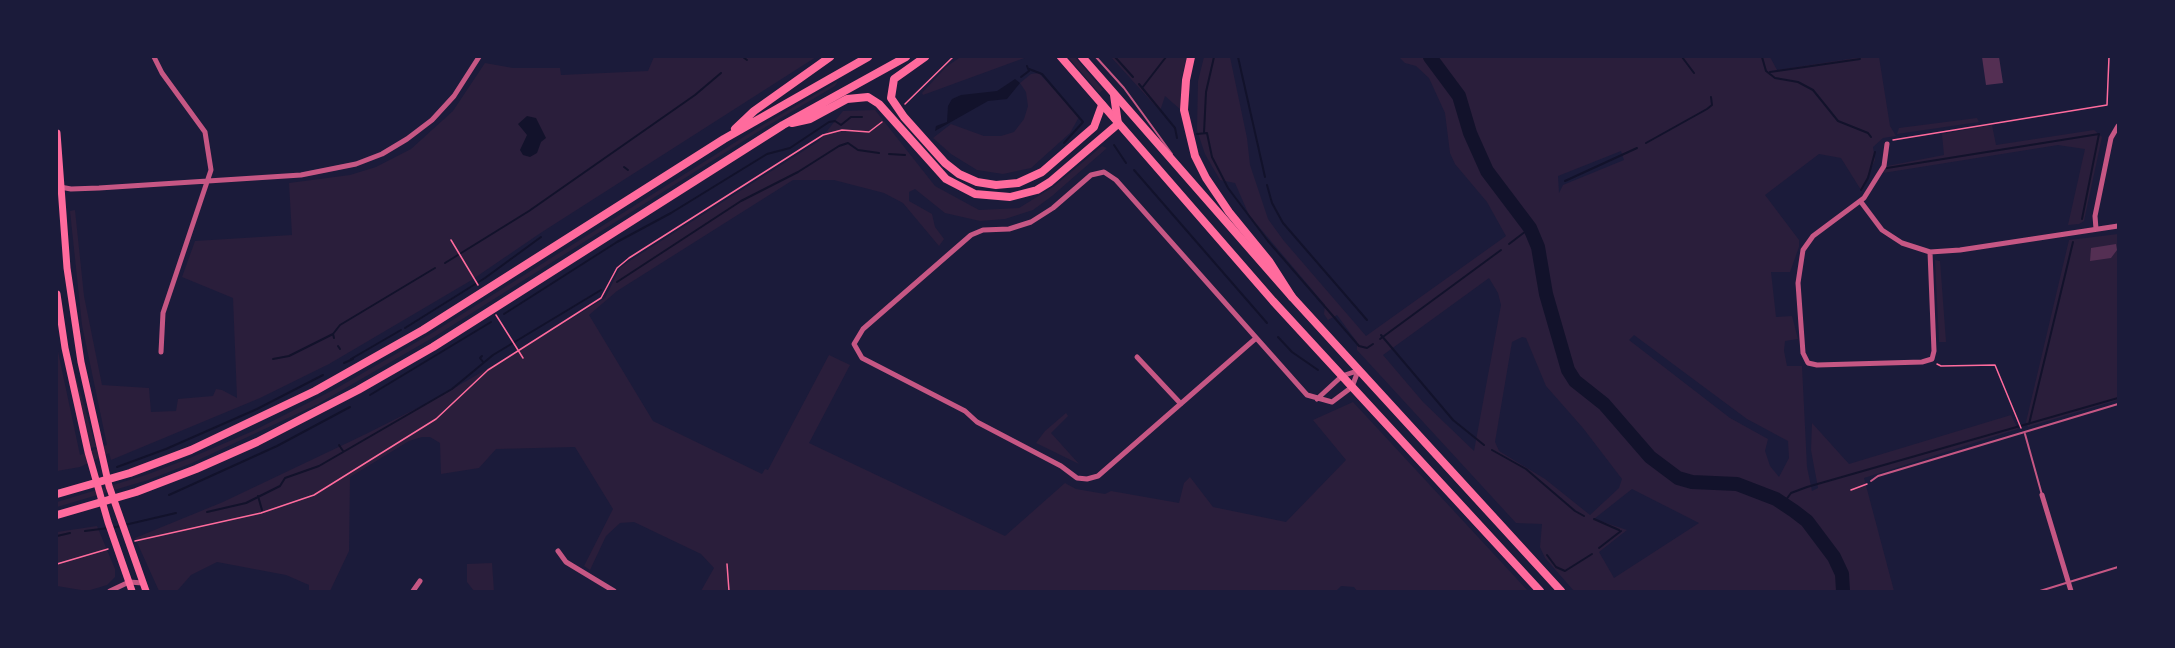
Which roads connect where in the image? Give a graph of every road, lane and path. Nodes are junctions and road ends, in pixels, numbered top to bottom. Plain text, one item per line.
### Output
1 (154, 57) edge
2 (479, 57) edge
3 (830, 57) edge
4 (868, 57) edge
5 (906, 57) edge
6 (925, 57) edge
7 (952, 57) edge
8 (1061, 57) edge
9 (1082, 57) edge
10 (1096, 57) edge
11 (1191, 57) edge
12 (2109, 57) edge
13 (1114, 95) junction
14 (904, 105) dead end
15 (1102, 105) junction
16 (885, 119) dead end
17 (1118, 124) junction
18 (783, 125) junction
19 (2118, 126) edge
20 (57, 133) edge
21 (724, 139) junction
22 (1887, 142) joint
23 (208, 180) junction
24 (1192, 184) junction
25 (60, 187) junction
26 (1861, 202) junction
27 (2118, 226) edge
28 (2096, 229) junction
29 (1929, 252) junction
30 (70, 292) junction
31 (57, 294) edge
32 (1292, 297) junction
33 (1255, 339) junction
34 (161, 352) dead end
35 (1137, 357) dead end
36 (1932, 359) junction
37 (1358, 371) junction
38 (1342, 376) junction
39 (1352, 387) junction
40 (1317, 399) junction
41 (1181, 404) junction
42 (2118, 404) edge
43 (2022, 429) dead end
44 (2024, 433) junction
45 (1871, 481) joint
46 (1851, 490) dead end
47 (57, 494) edge
48 (2042, 495) joint
49 (57, 515) edge
50 (134, 541) dead end
51 (113, 548) dead end
52 (558, 552) dead end
53 (57, 564) edge
54 (727, 564) dead end
55 (2118, 567) edge
56 (420, 581) dead end
57 (129, 582) junction
58 (143, 583) junction
59 (2068, 583) junction
60 (110, 591) edge
61 (134, 591) edge
62 (147, 591) edge
63 (413, 591) edge
64 (614, 591) edge
65 (729, 591) edge
66 (1540, 591) edge
67 (1561, 591) edge
68 (2040, 591) edge
69 (2071, 591) edge

1 - 23 street
2 - 23 street
3 - 21 highway
4 - 21 highway
5 - 18 highway
6 - 15 highway
7 - 14 path
8 - 15 main road
9 - 13 main road
10 - 24 lane
11 - 32 highway
12 - 22 path
13 - 17 highway
13 - 24 main road
15 - 17 main road
16 - 50 path
17 - 18 highway
17 - 38 main road
18 - 49 highway
19 - 28 street
20 - 25 main road
21 - 47 highway
22 - 26 street
23 - 25 street
23 - 34 street
24 - 32 main road
25 - 30 main road
26 - 29 street
26 - 36 street
27 - 28 street
28 - 29 street
29 - 36 street
30 - 31 street
30 - 58 main road
31 - 57 main road
32 - 37 main road
33 - 40 street
33 - 41 street
33 - 41 street
35 - 41 street
36 - 43 path
37 - 38 street
37 - 39 street
37 - 67 main road
38 - 39 main road
38 - 40 street
39 - 40 street
39 - 66 main road
42 - 44 lane
44 - 45 lane
44 - 48 lane
45 - 46 path
48 - 59 street
51 - 53 path
52 - 64 street
54 - 65 path
55 - 59 lane
56 - 63 street
57 - 58 street
57 - 60 street
57 - 61 main road
58 - 61 street
58 - 62 main road
59 - 68 lane
59 - 69 street

